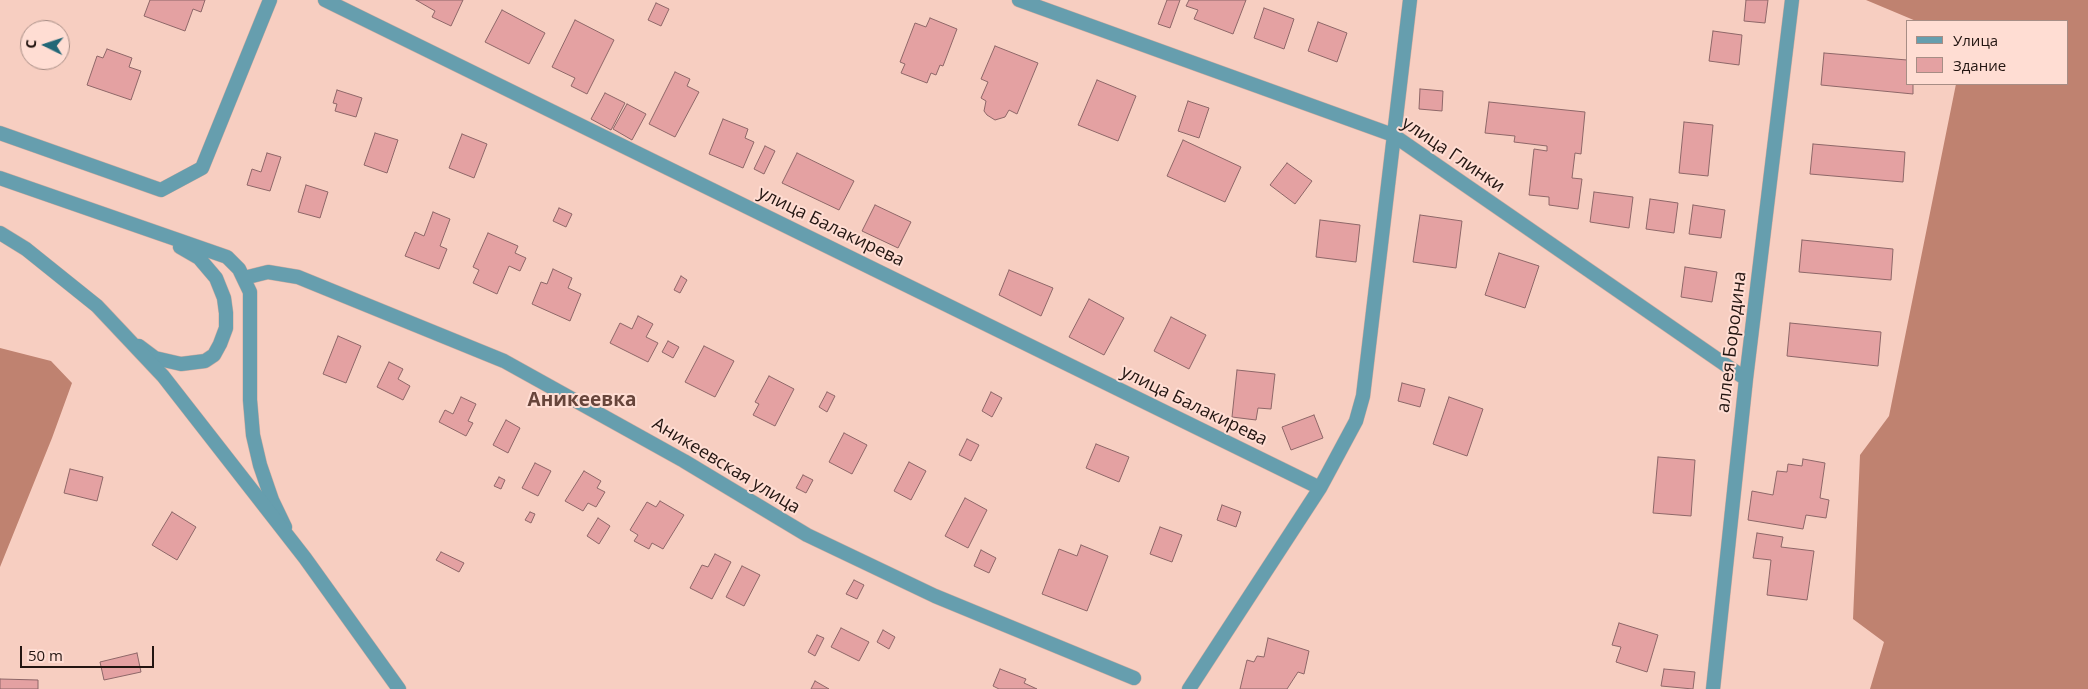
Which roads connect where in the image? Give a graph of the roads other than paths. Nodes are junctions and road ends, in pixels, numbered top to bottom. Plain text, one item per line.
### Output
1 (270, 0) edge
2 (325, 0) edge
3 (1019, 0) edge
4 (1410, 0) edge
5 (1792, 0) edge
6 (0, 133) edge
7 (1393, 135) junction
8 (0, 178) edge
9 (154, 230) junction
10 (0, 233) edge
11 (244, 278) junction
12 (128, 339) junction
13 (1746, 379) junction
14 (1320, 488) junction
15 (305, 558) junction
16 (1134, 678) dead end
17 (399, 689) edge
18 (1189, 689) edge
19 (1713, 689) edge

1 - 6 street
2 - 14 street, улица Балакирева
3 - 7 street, улица Глинки
4 - 7 street
5 - 13 street, аллея Бородина
7 - 13 street, улица Глинки
7 - 14 street
8 - 9 street
9 - 11 street
9 - 12 street
10 - 12 street
11 - 15 street
11 - 16 street, Аникеевская улица
12 - 15 street
13 - 19 street, аллея Бородина
14 - 18 street
15 - 17 street

